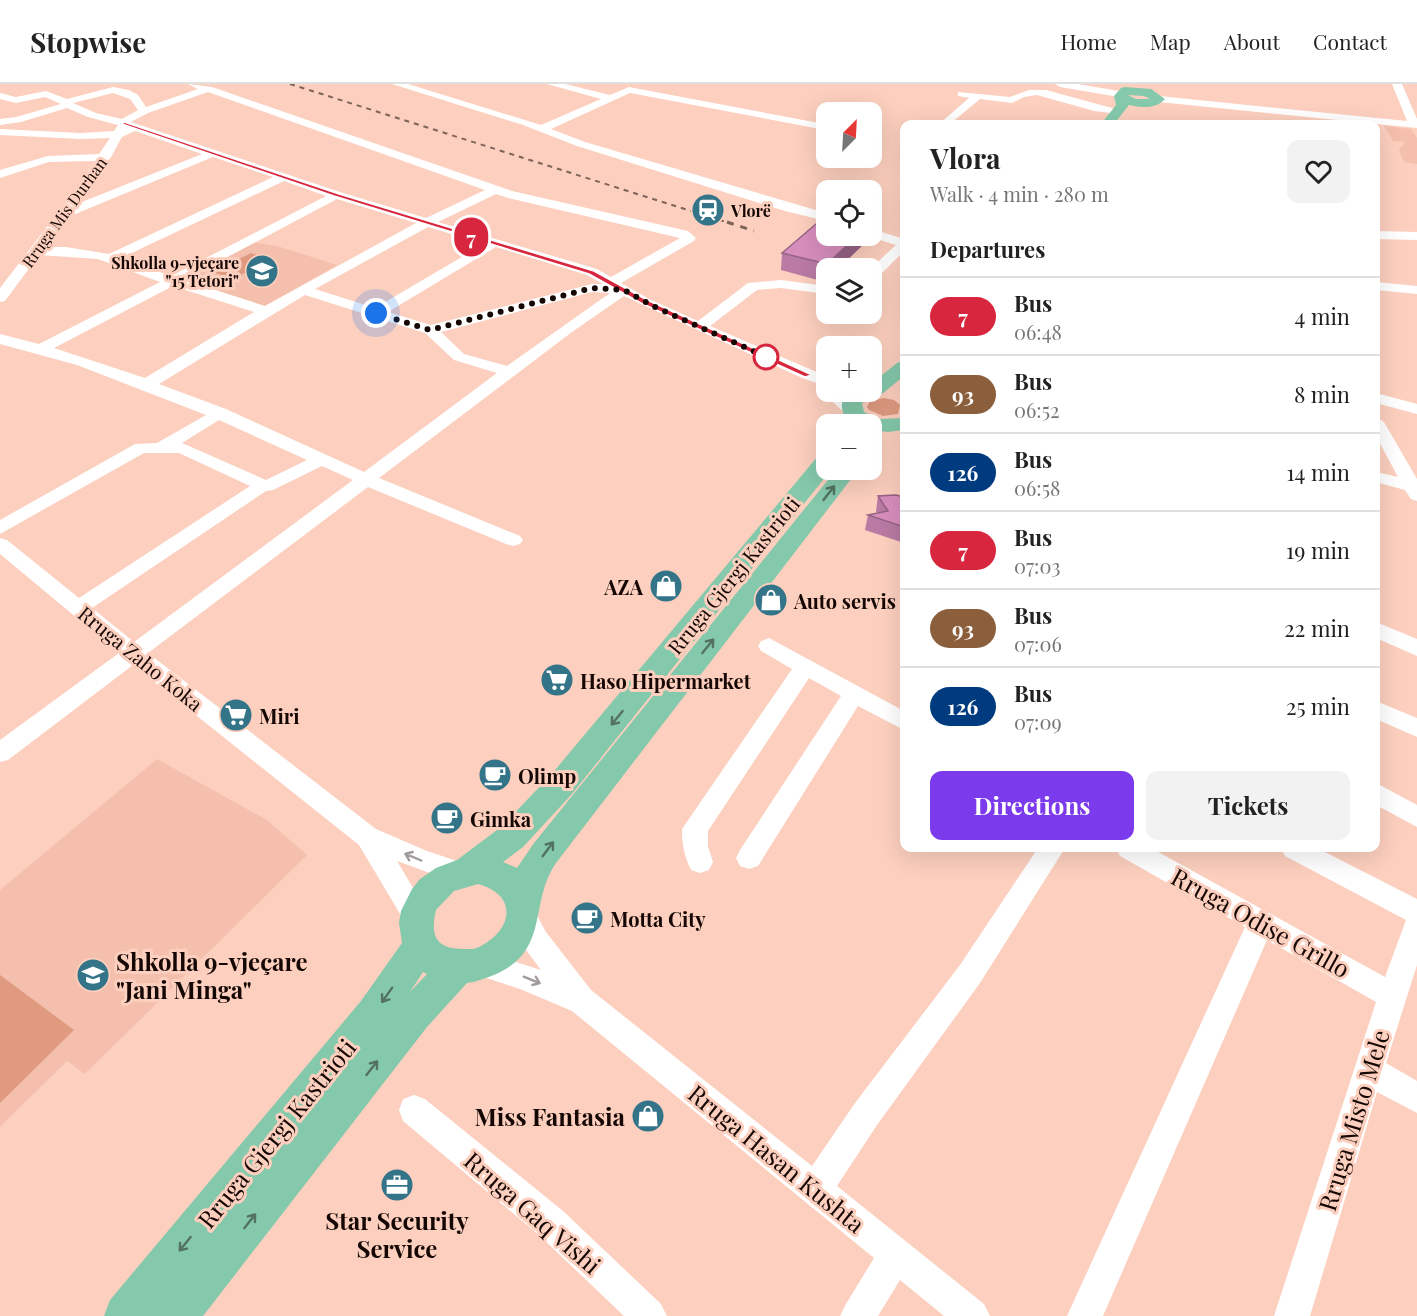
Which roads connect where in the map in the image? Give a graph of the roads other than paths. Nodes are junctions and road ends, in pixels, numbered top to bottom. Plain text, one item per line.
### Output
1 (193, 84) edge
2 (397, 84) edge
3 (552, 84) edge
4 (599, 84) edge
5 (1060, 84) edge
6 (1397, 84) edge
7 (208, 89) junction
8 (587, 92) junction
9 (962, 94) dead end
10 (1155, 95) edge
11 (0, 96) edge
12 (978, 96) junction
13 (611, 98) junction
14 (16, 100) junction
15 (1126, 100) edge
16 (64, 102) junction
17 (0, 105) edge
18 (144, 111) junction
19 (38, 114) junction
20 (0, 115) edge
21 (949, 120) edge
22 (1110, 120) edge
23 (1347, 120) edge
24 (0, 122) edge
25 (1380, 122) edge
26 (1415, 124) edge
27 (815, 125) dead end
28 (122, 129) junction
29 (541, 129) junction
30 (0, 132) edge
31 (64, 135) junction
32 (211, 154) junction
33 (105, 157) junction
34 (0, 174) edge
35 (283, 177) junction
36 (494, 190) junction
37 (336, 195) junction
38 (64, 214) junction
39 (816, 214) edge
40 (426, 223) junction
41 (882, 236) edge
42 (1380, 236) edge
43 (1417, 236) edge
44 (494, 243) junction
45 (900, 243) edge
46 (900, 248) edge
47 (35, 251) junction
48 (111, 258) junction
49 (882, 265) edge
50 (172, 281) junction
51 (618, 286) junction
52 (1380, 286) edge
53 (816, 289) edge
54 (305, 290) junction
55 (1417, 290) edge
56 (0, 298) edge
57 (265, 311) junction
58 (376, 313) junction
59 (699, 327) junction
60 (430, 330) junction
61 (0, 339) edge
62 (41, 349) junction
63 (900, 371) edge
64 (510, 372) junction
65 (808, 375) junction
66 (816, 378) edge
67 (816, 381) edge
68 (882, 383) edge
69 (147, 384) junction
70 (882, 391) edge
71 (900, 394) edge
72 (1380, 399) edge
73 (840, 402) edge
74 (1417, 409) edge
75 (220, 413) junction
76 (850, 414) edge
77 (1380, 429) edge
78 (161, 448) junction
79 (321, 460) junction
80 (816, 473) edge
81 (1380, 478) edge
82 (366, 479) junction
83 (839, 480) edge
84 (262, 485) junction
85 (1415, 489) edge
86 (0, 528) edge
87 (513, 540) dead end
88 (0, 544) edge
89 (78, 608) junction
90 (1380, 631) edge
91 (769, 646) dead end
92 (1417, 648) edge
93 (133, 652) junction
94 (806, 666) junction
95 (855, 693) junction
96 (1380, 712) edge
97 (900, 719) edge
98 (1417, 729) edge
99 (0, 753) edge
100 (1380, 795) edge
101 (1417, 817) edge
102 (367, 837) junction
103 (1049, 852) edge
104 (1136, 852) edge
105 (1302, 852) edge
106 (750, 858) dead end
107 (700, 862) dead end
108 (463, 872) junction
109 (523, 910) junction
110 (1417, 912) edge
111 (1261, 922) junction
112 (1417, 925) edge
113 (418, 931) junction
114 (470, 966) junction
115 (1392, 996) junction
116 (581, 1000) junction
117 (1369, 1070) junction
118 (1417, 1098) edge
119 (414, 1110) dead end
120 (816, 1188) junction
121 (896, 1255) junction
122 (126, 1316) edge
123 (175, 1316) edge
124 (649, 1316) edge
125 (858, 1316) edge
126 (972, 1316) edge
127 (1085, 1316) edge
128 (1292, 1316) edge

1 - 7 street
2 - 29 street
3 - 8 street
4 - 8 street
5 - 15 street
6 - 26 street
7 - 18 street
7 - 36 street
8 - 13 street
9 - 12 street
10 - 15 main road
10 - 15 main road
10 - 23 street
11 - 14 street
12 - 15 street
12 - 21 street
13 - 27 street
13 - 29 street
14 - 16 street
14 - 17 street
15 - 22 main road
16 - 18 street
16 - 19 street
16 - 20 street
16 - 28 street
18 - 28 street
19 - 24 street
19 - 31 street
25 - 26 street
28 - 31 street
28 - 32 street
28 - 33 street, Rruga Mis Durhan
29 - 39 street
30 - 31 street
32 - 35 street
32 - 38 street
33 - 34 street
33 - 38 street, Rruga Mis Durhan
35 - 37 street
35 - 48 street
36 - 40 street
36 - 51 street
37 - 40 street
37 - 50 street
38 - 47 street, Rruga Mis Durhan
40 - 44 street
40 - 54 street
41 - 45 street
42 - 43 street
44 - 51 street
44 - 58 street
46 - 49 street
47 - 48 street
47 - 56 street, Rruga Mis Durhan
48 - 50 street
50 - 57 street
50 - 62 street
51 - 59 street
51 - 60 street
51 - 64 street
52 - 55 street
53 - 59 street
54 - 57 street
54 - 58 street
57 - 69 street
58 - 60 street
59 - 65 street
60 - 64 street
61 - 62 street
62 - 69 street
63 - 68 main road
64 - 82 street
65 - 66 street
65 - 67 street
69 - 75 street
70 - 71 main road
72 - 74 street
73 - 76 street
75 - 78 street
75 - 79 street
77 - 85 street
78 - 84 street
78 - 86 street
79 - 82 street
79 - 84 street
80 -> 108 main road, Rruga Gjergj Kastrioti
81 - 85 street
82 - 87 street
82 - 93 street
109 -> 83 main road, Rruga Gjergj Kastrioti
84 - 89 street
88 - 89 street, Rruga Zaho Koka
89 - 93 street, Rruga Zaho Koka
90 - 92 street
91 - 94 street
93 - 99 street
93 - 102 street, Rruga Zaho Koka
94 - 95 street
94 - 107 street
95 - 97 street
95 - 106 street
96 - 98 street
100 - 101 street
108 -> 102 street
102 - 113 street
103 - 120 street
104 - 111 street, Rruga Odise Grillo
105 - 110 street
108 - 109 main road
108 - 113 main road
109 - 114 main road
109 - 116 street
111 - 115 street, Rruga Odise Grillo
111 - 127 street
112 - 115 street, Rruga Misto Mele
113 - 114 main road
113 -> 122 main road, Rruga Gjergj Kastrioti
114 -> 116 street
123 -> 114 main road, Rruga Gjergj Kastrioti
115 - 117 street, Rruga Misto Mele
116 - 120 street, Rruga Hasan Kushta
117 - 118 street
117 - 128 street, Rruga Misto Mele
119 - 124 street, Rruga Gaq Vishi
120 - 121 street, Rruga Hasan Kushta
121 - 125 street
121 - 126 street, Rruga Hasan Kushta

